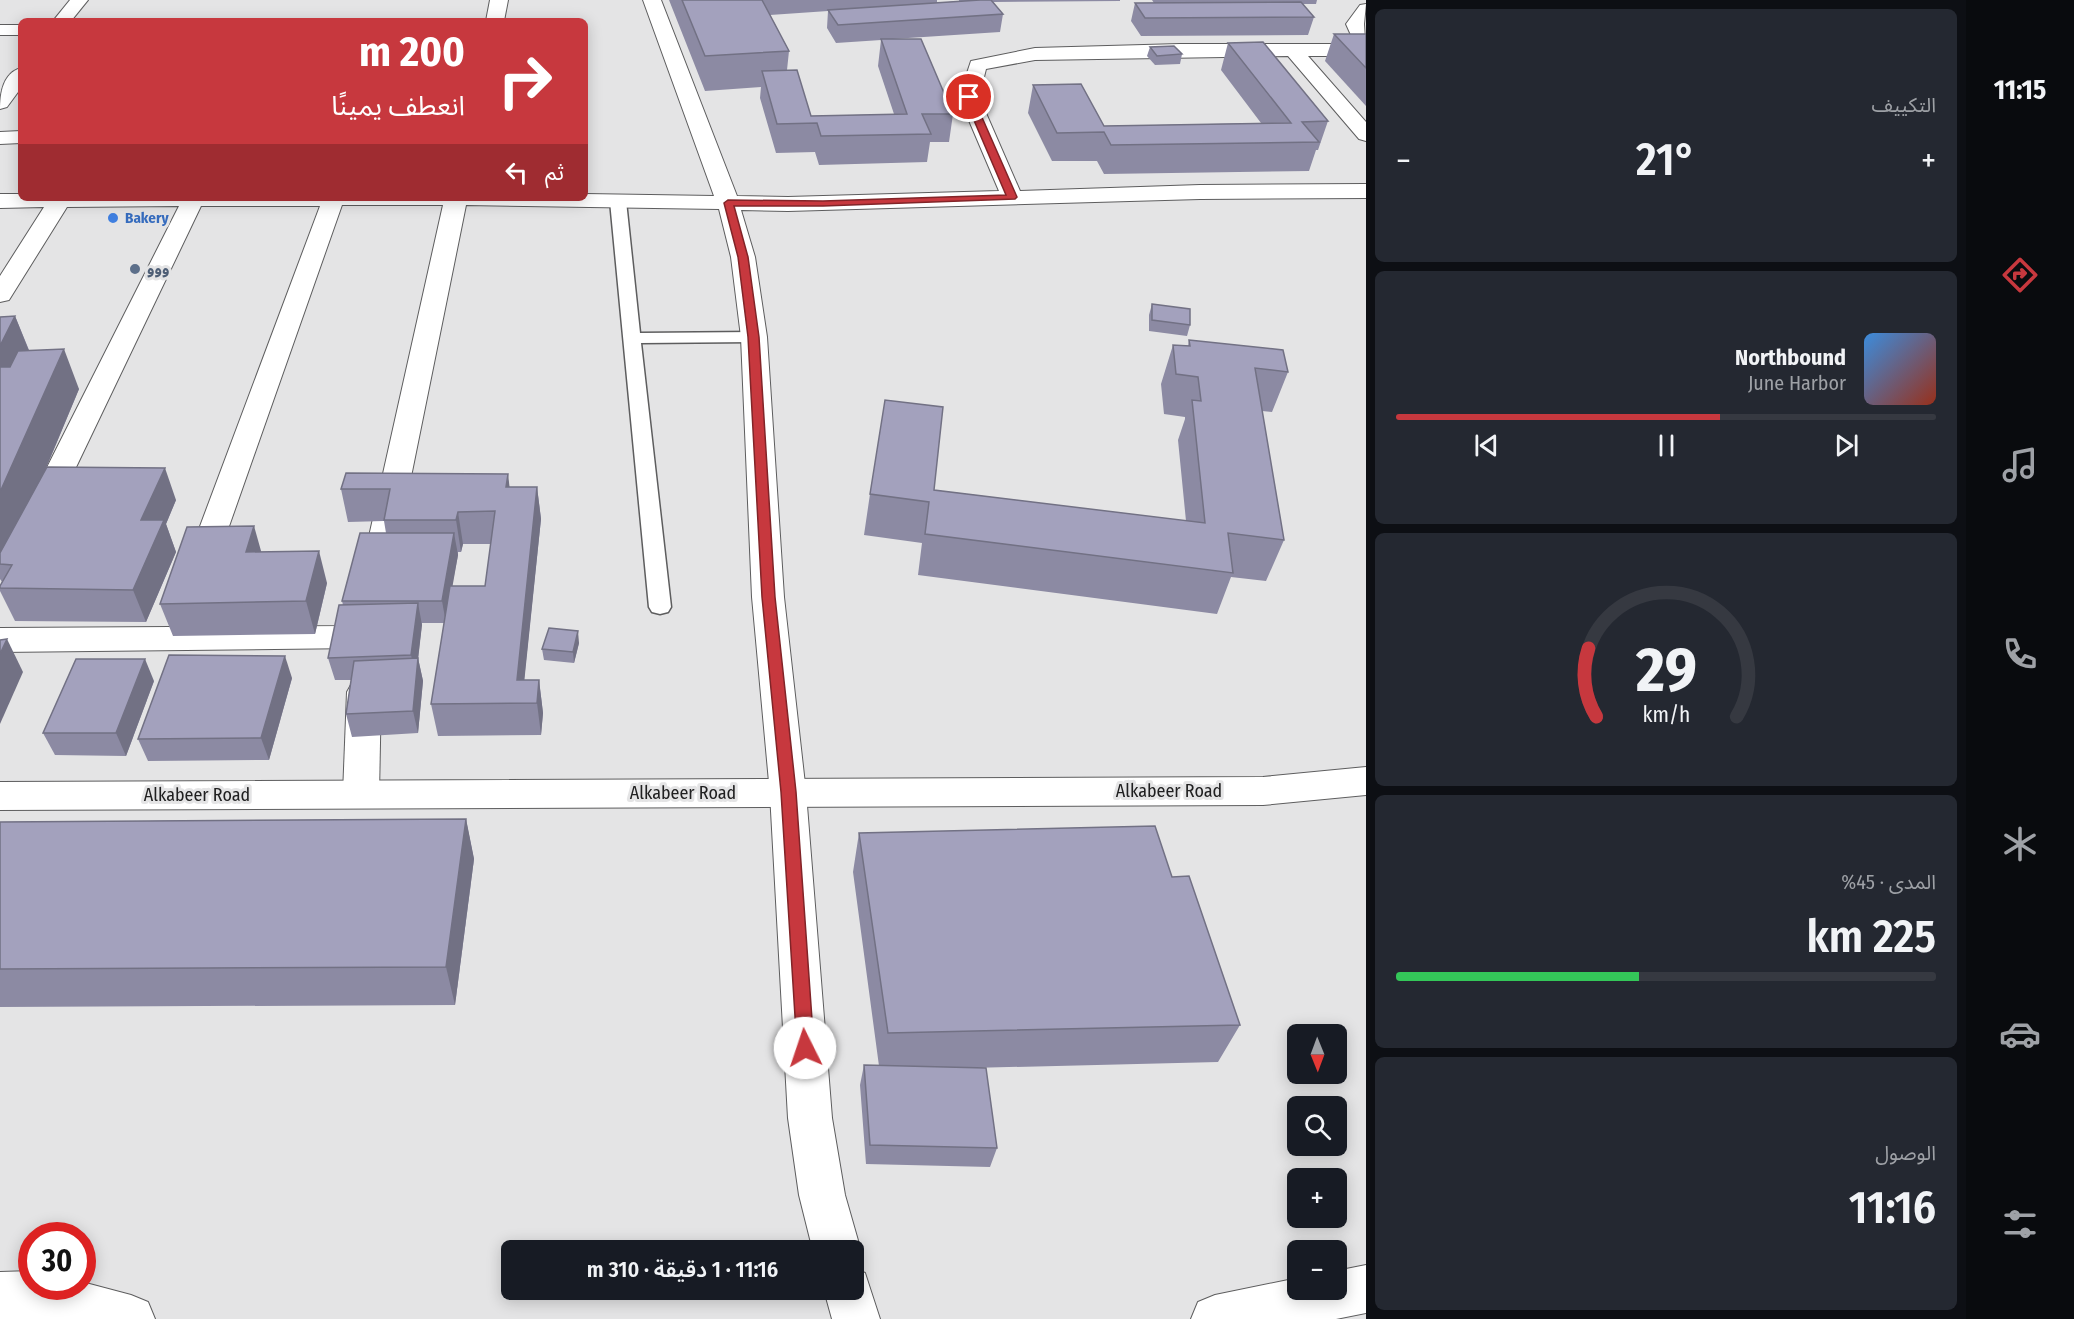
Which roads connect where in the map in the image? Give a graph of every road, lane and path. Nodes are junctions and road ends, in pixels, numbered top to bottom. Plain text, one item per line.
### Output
1 (79, 0) edge
2 (499, 0) edge
3 (652, 0) edge
4 (1366, 9) edge
5 (64, 18) edge
6 (496, 18) edge
7 (0, 30) edge
8 (18, 30) edge
9 (1292, 49) junction
10 (1366, 49) edge
11 (15, 78) edge
12 (0, 103) edge
13 (1366, 135) edge
14 (18, 137) edge
15 (0, 138) edge
16 (1366, 191) edge
17 (1012, 197) junction
18 (588, 200) edge
19 (0, 201) edge
20 (18, 201) edge
21 (59, 201) edge
22 (193, 201) edge
23 (332, 201) edge
24 (457, 201) edge
25 (618, 201) junction
26 (728, 203) junction
27 (0, 295) edge
28 (754, 337) junction
29 (633, 338) junction
30 (32, 528) edge
31 (660, 607) dead end
32 (182, 616) junction
33 (358, 637) junction
34 (0, 640) edge
35 (1366, 781) edge
36 (788, 792) junction
37 (361, 794) junction
38 (0, 796) edge
39 (834, 1240) edge
40 (1366, 1289) edge
41 (0, 1296) edge
42 (851, 1300) edge
43 (132, 1319) edge
44 (856, 1319) edge
45 (1215, 1319) edge

1 - 5 street
2 - 6 street
3 - 26 street
4 - 10 street
7 - 8 street
9 - 10 street
9 - 13 street
9 - 17 street
11 - 12 street
14 - 15 street
16 - 17 street
17 - 26 street
18 - 25 street
19 - 20 street
21 - 27 street
22 - 30 street
23 - 32 street
24 - 33 street
25 - 26 street
25 - 29 lane
26 - 28 street
28 - 29 lane
28 - 36 street
29 - 31 lane
32 - 33 street
32 - 34 street
33 - 37 street
35 - 36 street, Alkabeer Road
36 - 37 street, Alkabeer Road
36 - 39 street
37 - 38 street, Alkabeer Road
40 - 45 street
41 - 43 street
42 - 44 street

